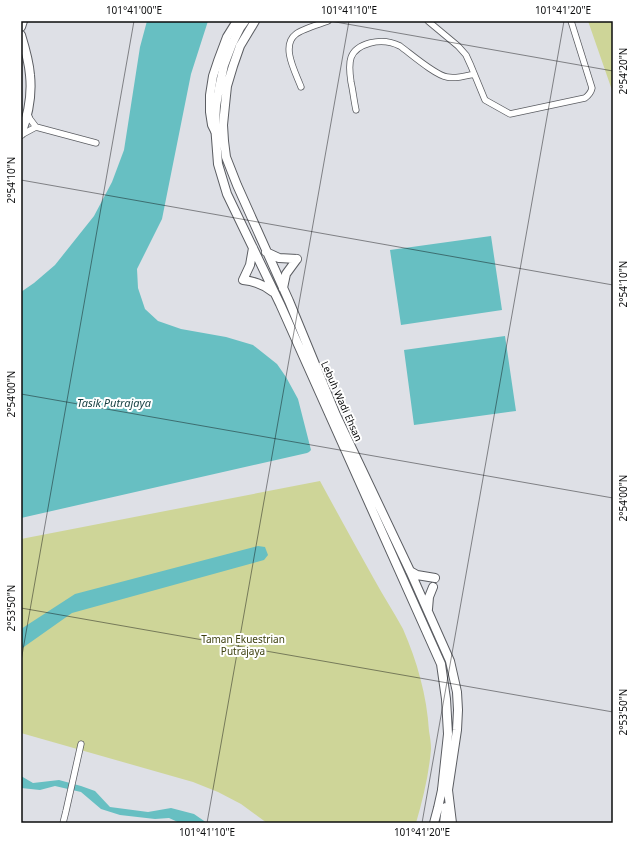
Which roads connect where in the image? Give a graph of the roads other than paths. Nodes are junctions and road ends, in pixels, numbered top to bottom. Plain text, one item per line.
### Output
1 (24, 21) edge
2 (237, 21) edge
3 (245, 21) edge
4 (255, 21) edge
5 (328, 21) edge
6 (428, 21) edge
7 (571, 21) edge
8 (21, 27) edge
9 (21, 35) edge
10 (474, 74) junction
11 (301, 87) dead end
12 (356, 110) dead end
13 (27, 112) junction
14 (36, 127) junction
15 (215, 131) junction
16 (21, 134) edge
17 (96, 143) dead end
18 (253, 248) junction
19 (266, 252) junction
20 (283, 288) junction
21 (274, 292) junction
22 (410, 571) junction
23 (435, 578) dead end
24 (433, 587) dead end
25 (428, 609) junction
26 (81, 744) dead end
27 (445, 790) junction
28 (63, 823) edge
29 (434, 823) edge
30 (444, 823) edge
31 (452, 823) edge

1 - 8 main road
2 - 15 main road
3 - 15 main road
4 - 19 main road, Lebuh Wadi Ehsan
5 - 11 street
6 - 10 street
7 - 10 street
9 - 13 main road
10 - 12 street
13 - 14 street
13 - 16 main road
14 - 16 street
14 - 17 street
15 - 18 main road, Lebuh Wadi Ehsan
18 - 21 main road, Lebuh Wadi Ehsan
18 - 21 main road
19 - 20 main road, Lebuh Wadi Ehsan
19 - 20 main road
20 - 22 main road, Lebuh Wadi Ehsan
21 - 27 main road, Lebuh Wadi Ehsan
22 - 23 main road
22 - 25 main road, Lebuh Wadi Ehsan
24 - 25 main road
25 - 27 main road, Lebuh Wadi Ehsan
26 - 28 street
27 - 29 main road
27 - 30 main road
27 - 31 main road

